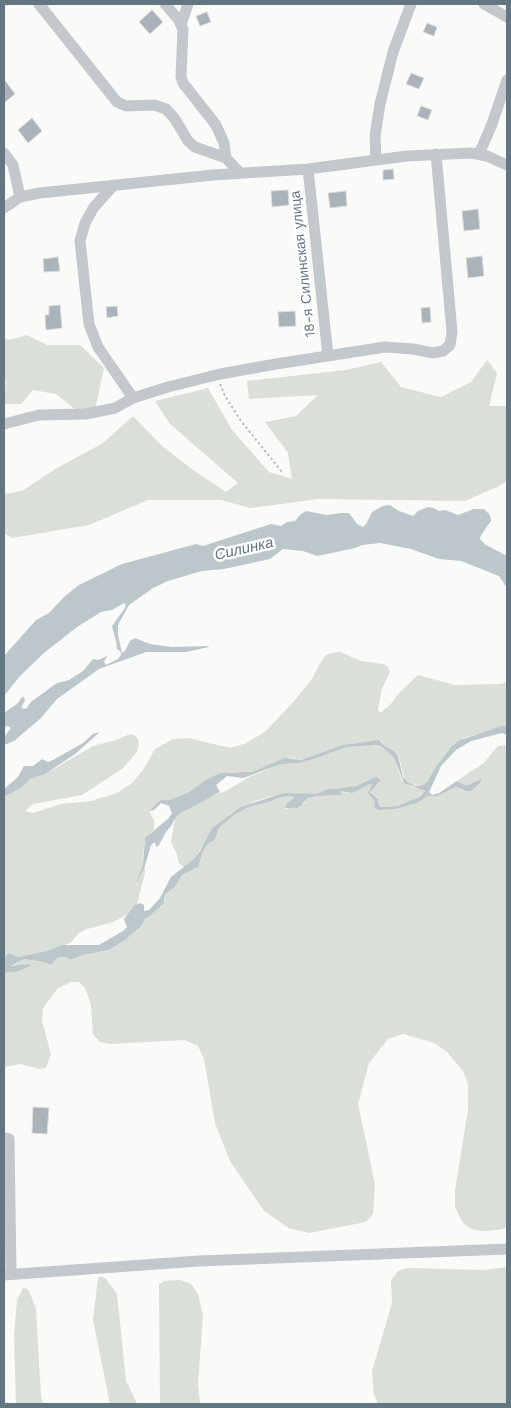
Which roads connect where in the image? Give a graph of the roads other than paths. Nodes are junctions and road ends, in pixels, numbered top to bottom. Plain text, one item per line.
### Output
1 (38, 4) edge
2 (165, 4) edge
3 (188, 4) edge
4 (410, 4) edge
5 (484, 4) edge
6 (507, 16) edge
7 (181, 25) junction
8 (507, 80) edge
9 (4, 153) edge
10 (436, 154) junction
11 (479, 154) junction
12 (226, 158) junction
13 (376, 160) junction
14 (507, 165) edge
15 (308, 169) junction
16 (240, 173) junction
17 (114, 184) junction
18 (20, 197) junction
19 (4, 208) edge
20 (328, 356) junction
21 (133, 398) junction
22 (4, 424) edge
23 (4, 1138) edge
24 (507, 1249) edge
25 (7, 1274) edge

1 - 12 street
2 - 7 street
3 - 7 street
4 - 13 street
5 - 6 street
7 - 12 street
8 - 11 street
9 - 18 street
10 - 11 street
10 - 13 street
10 - 20 street
11 - 14 street
12 - 16 street
13 - 15 street
15 - 16 street
15 - 20 street, 18-я Силинская улица
16 - 17 street
17 - 18 street
17 - 21 street
18 - 19 street
20 - 21 street
21 - 22 street
23 - 25 street
24 - 25 street

